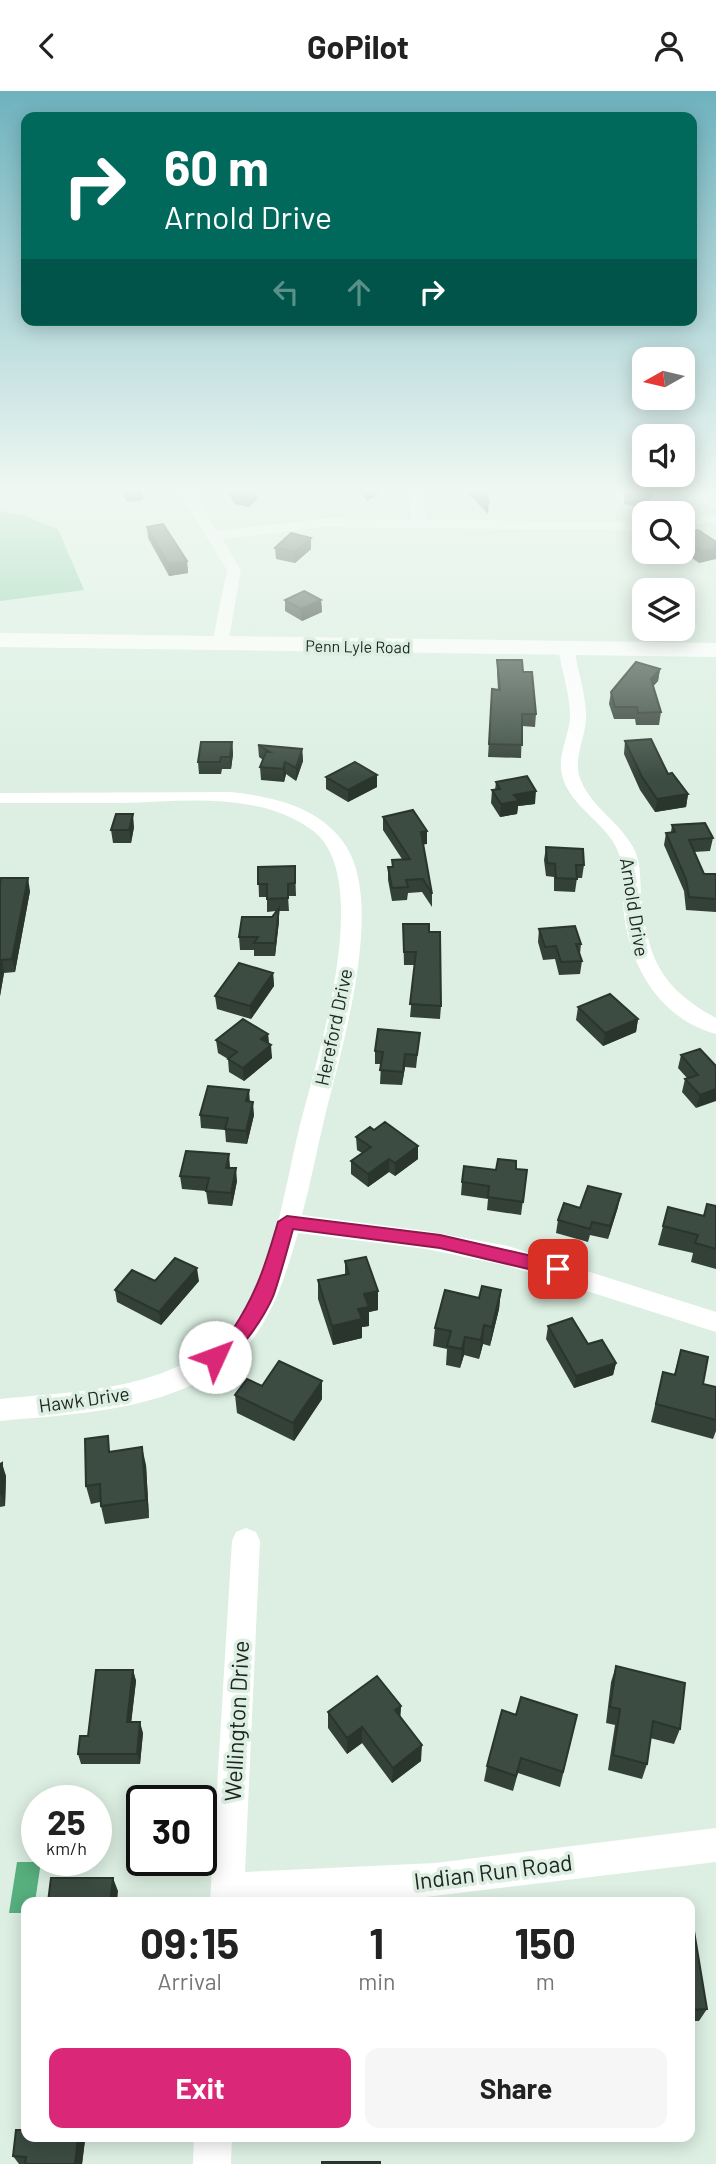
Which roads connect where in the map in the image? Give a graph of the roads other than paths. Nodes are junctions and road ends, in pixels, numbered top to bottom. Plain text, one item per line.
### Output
1 (233, 586) edge
2 (0, 640) edge
3 (220, 644) junction
4 (566, 649) junction
5 (716, 650) edge
6 (0, 798) edge
7 (716, 1027) edge
8 (287, 1222) junction
9 (716, 1322) edge
10 (0, 1410) edge
11 (246, 1541) dead end
12 (716, 1845) edge
13 (227, 1895) edge
14 (214, 2142) edge
15 (212, 2164) edge

1 - 3 street
2 - 3 street, Penn Lyle Road
3 - 4 street, Penn Lyle Road
4 - 5 street, Penn Lyle Road
4 - 7 street, Arnold Drive
6 - 8 street, Hereford Drive
8 - 9 street
8 - 10 street, Hawk Drive
11 - 13 street, Wellington Drive
12 - 13 street, Indian Run Road
14 - 15 street

